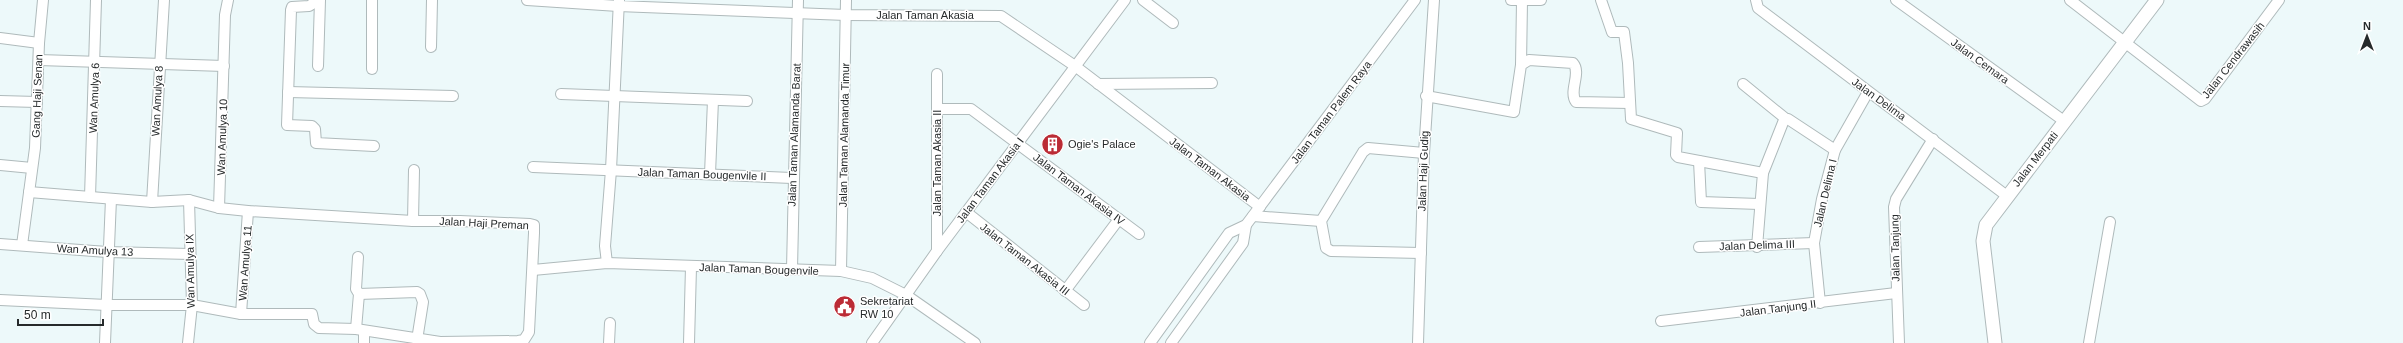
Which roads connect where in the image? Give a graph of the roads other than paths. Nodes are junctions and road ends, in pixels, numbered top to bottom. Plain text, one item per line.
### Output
1 (43, 0) edge
2 (96, 0) edge
3 (164, 0) edge
4 (228, 0) edge
5 (319, 0) edge
6 (372, 0) edge
7 (432, 0) edge
8 (527, 0) edge
9 (798, 0) edge
10 (846, 0) edge
11 (1125, 0) edge
12 (1144, 0) edge
13 (1415, 0) edge
14 (1434, 0) edge
15 (1511, 0) edge
16 (1541, 0) edge
17 (1601, 0) edge
18 (1756, 0) edge
19 (1896, 0) edge
20 (2070, 0) edge
21 (2157, 0) edge
22 (2279, 0) edge
23 (1522, 1) edge
24 (618, 3) edge
25 (798, 13) junction
26 (846, 15) junction
27 (1173, 23) dead end
28 (0, 38) edge
29 (2125, 42) junction
30 (39, 43) junction
31 (431, 47) dead end
32 (39, 60) junction
33 (95, 63) junction
34 (159, 64) junction
35 (1521, 65) junction
36 (224, 66) junction
37 (318, 66) dead end
38 (1075, 66) junction
39 (372, 69) dead end
40 (937, 74) dead end
41 (1212, 83) dead end
42 (1098, 84) junction
43 (1742, 84) dead end
44 (288, 92) junction
45 (1868, 92) junction
46 (561, 94) dead end
47 (453, 96) dead end
48 (614, 96) junction
49 (1426, 96) junction
50 (0, 100) edge
51 (713, 100) junction
52 (747, 101) dead end
53 (37, 102) junction
54 (1630, 103) junction
55 (937, 109) junction
56 (1786, 118) junction
57 (2064, 121) junction
58 (1933, 139) junction
59 (1018, 143) junction
60 (374, 146) dead end
61 (1835, 150) junction
62 (1424, 153) junction
63 (1699, 161) junction
64 (0, 165) edge
65 (533, 167) dead end
66 (32, 168) junction
67 (414, 170) dead end
68 (611, 170) junction
69 (1763, 173) junction
70 (710, 174) junction
71 (792, 178) junction
72 (28, 192) junction
73 (2007, 196) junction
74 (90, 197) junction
75 (110, 199) junction
76 (189, 200) junction
77 (152, 202) junction
78 (1759, 204) junction
79 (1260, 207) junction
80 (219, 208) junction
81 (248, 211) junction
82 (966, 212) junction
83 (1253, 216) junction
84 (1119, 219) junction
85 (413, 221) junction
86 (1321, 221) junction
87 (2110, 222) dead end
88 (1246, 225) junction
89 (1139, 234) dead end
90 (1814, 243) junction
91 (0, 244) edge
92 (22, 245) junction
93 (1699, 247) dead end
94 (1757, 247) junction
95 (937, 251) junction
96 (107, 252) junction
97 (1421, 253) junction
98 (190, 254) junction
99 (358, 257) dead end
100 (607, 263) junction
101 (691, 267) junction
102 (792, 269) junction
103 (533, 270) junction
104 (841, 271) junction
105 (1066, 291) junction
106 (1896, 293) junction
107 (359, 294) junction
108 (906, 295) junction
109 (0, 300) edge
110 (1180, 301) junction
111 (1820, 303) junction
112 (107, 305) junction
113 (192, 305) junction
114 (1084, 305) dead end
115 (1193, 311) junction
116 (241, 314) junction
117 (1661, 321) dead end
118 (610, 323) dead end
119 (360, 330) junction
120 (417, 340) junction
121 (105, 343) edge
122 (188, 343) edge
123 (364, 343) edge
124 (609, 343) edge
125 (689, 343) edge
126 (872, 343) edge
127 (975, 343) edge
128 (1150, 343) edge
129 (1171, 343) edge
130 (1418, 343) edge
131 (1899, 343) edge
132 (1995, 343) edge
133 (2089, 343) edge

1 - 30 street, Gang Haji Senan
2 - 33 street, Wan Amulya 6
3 - 34 street, Wan Amulya 8
4 - 36 street, Wan Amulya 10
5 - 37 street
5 - 44 street
6 - 39 street
7 - 31 street
8 - 24 street, Jalan Taman Akasia
9 - 25 street, Jalan Taman Alamanda Barat
10 - 26 street, Jalan Taman Alamanda Timur
11 - 38 street, Jalan Taman Akasia I
12 - 27 street
13 - 79 street, Jalan Taman Palem Raya
14 - 49 street, Jalan Haji Gudig
15 - 23 street
16 - 23 street
17 - 54 street
18 - 45 street, Jalan Delima
19 - 57 street, Jalan Cemara
20 - 29 street
21 - 29 street, Jalan Merpati
22 - 29 street, Jalan Cendrawasih
23 - 35 street
24 - 25 street, Jalan Taman Akasia
24 - 48 street
25 - 26 street, Jalan Taman Akasia
25 - 71 street, Jalan Taman Alamanda Barat
26 - 38 street, Jalan Taman Akasia
26 - 104 street, Jalan Taman Alamanda Timur
28 - 30 street
29 - 57 street, Jalan Merpati
30 - 32 street, Gang Haji Senan
32 - 33 street
32 - 53 street, Gang Haji Senan
33 - 34 street
33 - 74 street, Wan Amulya 6
34 - 36 street
34 - 77 street, Wan Amulya 8
35 - 49 street
35 - 54 street
36 - 80 street, Wan Amulya 10
38 - 42 street, Jalan Taman Akasia
38 - 59 street, Jalan Taman Akasia I
40 - 55 street, Jalan Taman Akasia II
41 - 42 street
42 - 79 street, Jalan Taman Akasia
43 - 56 street
44 - 47 street
44 - 60 street
45 - 58 street, Jalan Delima
45 - 61 street, Jalan Delima I
46 - 48 street
48 - 51 street
48 - 68 street
49 - 62 street, Jalan Haji Gudig
50 - 53 street
51 - 52 street
51 - 70 street
53 - 66 street, Gang Haji Senan
54 - 63 street
55 - 59 street
55 - 95 street, Jalan Taman Akasia II
56 - 61 street
56 - 69 street
57 - 73 street, Jalan Merpati
58 - 73 street, Jalan Delima
58 - 106 street, Jalan Tanjung
59 - 82 street, Jalan Taman Akasia I
59 - 84 street, Jalan Taman Akasia IV
61 - 90 street, Jalan Delima I
62 - 86 street
62 - 97 street, Jalan Haji Gudig
63 - 69 street
63 - 78 street
64 - 66 street
65 - 68 street, Jalan Taman Bougenvile II
66 - 72 street, Gang Haji Senan
67 - 85 street
68 - 70 street, Jalan Taman Bougenvile II
68 - 100 street
69 - 78 street
70 - 71 street, Jalan Taman Bougenvile II
71 - 102 street, Jalan Taman Alamanda Barat
72 - 74 street, Jalan Haji Preman
72 - 92 street, Gang Haji Senan
73 - 132 street, Jalan Merpati
74 - 75 street, Jalan Haji Preman
75 - 77 street, Jalan Haji Preman
75 - 96 street
76 - 77 street, Jalan Haji Preman
76 - 80 street, Jalan Haji Preman
76 - 98 street, Wan Amulya IX
78 - 94 street
79 - 83 street, Jalan Taman Palem Raya
80 - 81 street, Jalan Haji Preman
81 - 85 street, Jalan Haji Preman
81 - 116 street, Wan Amulya 11
82 - 95 street, Jalan Taman Akasia I
82 - 105 street, Jalan Taman Akasia III
83 - 86 street
83 - 88 street, Jalan Taman Palem Raya
84 - 89 street, Jalan Taman Akasia IV
84 - 105 street
85 - 103 street, Jalan Haji Preman
86 - 97 street
87 - 133 street
88 - 110 street, Jalan Taman Palem Raya
88 - 115 street, Jalan Taman Palem Raya
90 - 94 street, Jalan Delima III
90 - 111 street, Jalan Delima I
91 - 92 street, Wan Amulya 13
92 - 96 street, Wan Amulya 13
93 - 94 street, Jalan Delima III
95 - 108 street, Jalan Taman Akasia I
96 - 98 street, Wan Amulya 13
96 - 112 street
97 - 130 street, Jalan Haji Gudig
98 - 113 street, Wan Amulya IX
99 - 107 street
100 - 101 street, Jalan Taman Bougenvile
100 - 103 street, Jalan Taman Bougenvile
101 - 102 street, Jalan Taman Bougenvile
101 - 125 street
102 - 104 street, Jalan Taman Bougenvile
103 - 120 street, Jalan Haji Preman
104 - 108 street, Jalan Taman Bougenvile
105 - 114 street, Jalan Taman Akasia III
106 - 111 street, Jalan Tanjung II
106 - 131 street, Jalan Tanjung
107 - 119 street
107 - 120 street
108 - 126 street, Jalan Taman Akasia I
108 - 127 street, Jalan Taman Bougenvile
109 - 112 street
110 - 115 street
110 - 128 street, Jalan Taman Palem Raya
111 - 117 street, Jalan Tanjung II
112 - 113 street
112 - 121 street
113 - 116 street
113 - 122 street, Wan Amulya IX
115 - 129 street, Jalan Taman Palem Raya
116 - 119 street
118 - 124 street
119 - 120 street
119 - 123 street

